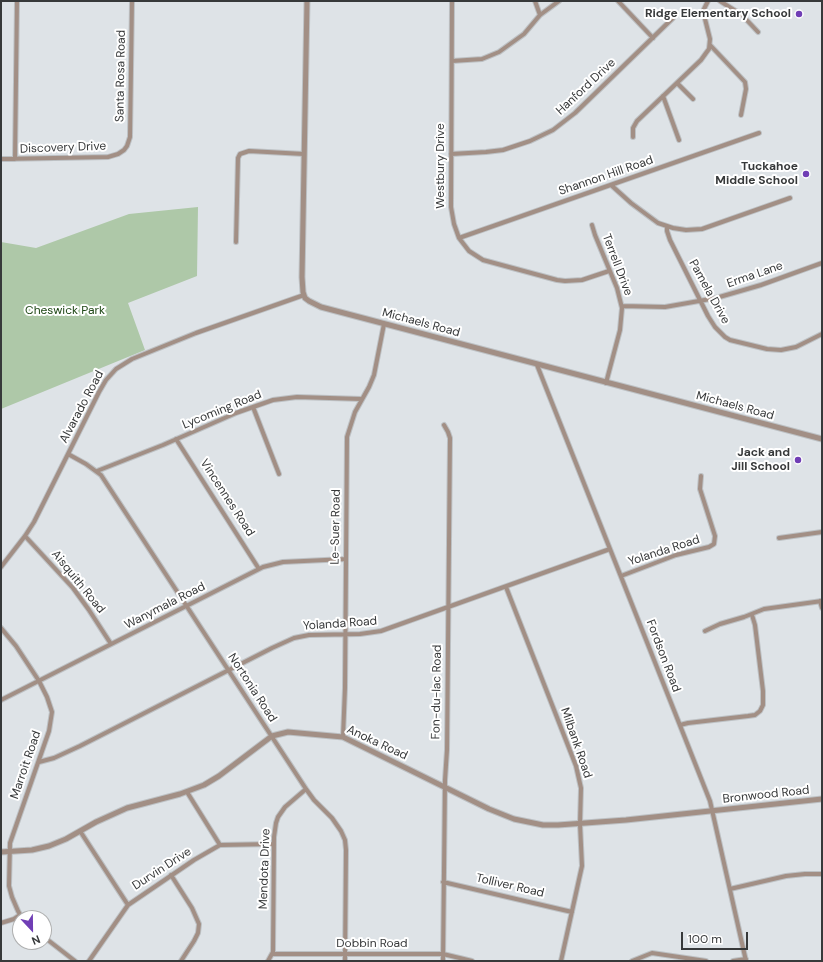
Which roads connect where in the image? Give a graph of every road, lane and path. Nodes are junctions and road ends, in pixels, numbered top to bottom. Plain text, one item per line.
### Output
1 (18, 1) edge
2 (132, 1) edge
3 (307, 1) edge
4 (452, 1) edge
5 (535, 1) edge
6 (558, 1) edge
7 (618, 1) edge
8 (708, 1) edge
9 (720, 1) edge
10 (540, 16) junction
11 (673, 18) dead end
12 (758, 32) dead end
13 (653, 38) junction
14 (710, 45) junction
15 (452, 61) junction
16 (677, 83) junction
17 (663, 96) junction
18 (693, 99) dead end
19 (741, 115) dead end
20 (759, 133) dead end
21 (634, 137) dead end
22 (679, 140) dead end
23 (124, 150) joint
24 (304, 154) junction
25 (451, 154) junction
26 (1, 159) edge
27 (15, 159) junction
28 (611, 185) junction
29 (790, 198) dead end
30 (592, 225) dead end
31 (667, 226) junction
32 (460, 238) junction
33 (236, 242) dead end
34 (822, 263) edge
35 (609, 271) junction
36 (304, 296) junction
37 (701, 301) junction
38 (622, 306) junction
39 (384, 324) junction
40 (822, 334) edge
41 (537, 365) junction
42 (606, 383) junction
43 (362, 399) junction
44 (253, 406) junction
45 (444, 424) dead end
46 (176, 439) junction
47 (822, 439) edge
48 (68, 454) junction
49 (97, 471) junction
50 (279, 474) dead end
51 (701, 476) dead end
52 (822, 532) edge
53 (25, 536) junction
54 (780, 538) dead end
55 (610, 549) junction
56 (346, 559) junction
57 (1, 567) edge
58 (259, 569) junction
59 (621, 576) junction
60 (506, 587) junction
61 (821, 601) edge
62 (187, 606) junction
63 (822, 608) edge
64 (447, 609) junction
65 (752, 614) junction
66 (1, 628) edge
67 (705, 631) dead end
68 (345, 634) junction
69 (111, 644) junction
70 (229, 670) junction
71 (39, 681) junction
72 (1, 700) edge
73 (680, 725) junction
74 (272, 736) junction
75 (343, 737) junction
76 (38, 762) junction
77 (445, 786) junction
78 (306, 789) junction
79 (186, 792) junction
80 (822, 799) edge
81 (713, 811) junction
82 (580, 824) junction
83 (80, 831) junction
84 (274, 844) junction
85 (220, 845) junction
86 (10, 851) junction
87 (1, 852) edge
88 (822, 874) edge
89 (171, 875) junction
90 (443, 882) junction
91 (730, 889) junction
92 (128, 905) junction
93 (18, 910) edge
94 (572, 912) junction
95 (12, 920) edge
96 (1, 923) edge
97 (52, 943) edge
98 (272, 954) junction
99 (345, 954) junction
100 (443, 954) junction
101 (746, 960) edge
102 (75, 961) edge
103 (89, 961) edge
104 (181, 961) edge
105 (268, 961) edge
106 (345, 961) edge
107 (443, 961) edge
108 (472, 961) edge
109 (561, 961) edge
110 (632, 961) edge
111 (706, 961) edge
112 (733, 961) edge

1 - 27 street
2 - 23 street, Santa Rosa Road
3 - 24 street
4 - 15 street, Westbury Drive
5 - 10 street
6 - 10 street
7 - 13 street
8 - 14 street
9 - 12 street
10 - 15 street
11 - 13 street, Hanford Drive
13 - 25 street, Hanford Drive
14 - 16 street
14 - 19 street
15 - 25 street, Westbury Drive
16 - 17 street
16 - 18 street
17 - 21 street
17 - 22 street
20 - 28 street, Shannon Hill Road
23 - 27 street, Discovery Drive
24 - 33 street
24 - 36 street
25 - 32 street, Westbury Drive
26 - 27 street, Discovery Drive
28 - 31 street
28 - 32 street, Shannon Hill Road
29 - 31 street
30 - 35 street, Terrell Drive
31 - 37 street, Pamela Drive
32 - 35 street, Westbury Drive
34 - 37 street, Erma Lane
35 - 38 street, Terrell Drive
36 - 39 street, Michaels Road
36 - 48 street, Alvarado Road
37 - 38 street, Erma Lane
37 - 40 street, Pamela Drive
38 - 42 street, Terrell Drive
39 - 41 street, Michaels Road
39 - 43 street, Le-Suer Road
41 - 42 street, Michaels Road
41 - 55 street, Fordson Road
42 - 47 street, Michaels Road
43 - 44 street, Lycoming Road
43 - 56 street, Le-Suer Road
44 - 46 street, Lycoming Road
44 - 50 street
45 - 64 street, Fon-du-lac Road
46 - 49 street, Lycoming Road
46 - 58 street, Vincennes Road
48 - 49 street, Nortonia Road
48 - 53 street, Alvarado Road
49 - 62 street, Nortonia Road
51 - 59 street, Yolanda Road
52 - 54 street
53 - 57 street, Alvarado Road
53 - 69 street, Aisquith Road
55 - 59 street, Fordson Road
55 - 60 street, Yolanda Road
56 - 58 street, Wanymala Road
56 - 68 street, Le-Suer Road
58 - 62 street, Wanymala Road
59 - 73 street, Fordson Road
60 - 64 street, Yolanda Road
60 - 82 street, Milbank Road
61 - 63 street
61 - 65 street
62 - 69 street, Wanymala Road
62 - 70 street, Nortonia Road
64 - 68 street, Yolanda Road
64 - 77 street, Fon-du-lac Road
65 - 67 street
65 - 73 street
66 - 71 street, Marroit Road
68 - 70 street, Yolanda Road
68 - 75 street, Le-Suer Road
69 - 71 street, Wanymala Road
70 - 74 street, Nortonia Road
70 - 76 street, Yolanda Road
71 - 72 street, Wanymala Road
71 - 76 street, Marroit Road
73 - 81 street, Fordson Road
74 - 75 street, Anoka Road
74 - 78 street, Nortonia Road
74 - 79 street, Anoka Road
75 - 77 street, Anoka Road
76 - 86 street, Marroit Road
77 - 82 street, Anoka Road
77 - 90 street, Fon-du-lac Road
78 - 84 street, Mendota Drive
78 - 99 street, Nortonia Road
79 - 83 street, Anoka Road
79 - 85 street
80 - 81 street, Bronwood Road
81 - 82 street, Anoka Road
81 - 91 street, Fordson Road
82 - 94 street, Milbank Road
83 - 86 street, Anoka Road
83 - 92 street
84 - 85 street
84 - 98 street, Mendota Drive
85 - 89 street, Durvin Drive
86 - 87 street, Anoka Road
86 - 93 street, Marroit Road
88 - 91 street
89 - 92 street, Durvin Drive
89 - 104 street
90 - 94 street, Tolliver Road
90 - 100 street, Fon-du-lac Road
91 - 101 street, Fordson Road
92 - 103 street, Durvin Drive
94 - 109 street, Milbank Road
95 - 96 street
97 - 102 street
98 - 99 street, Dobbin Road
98 - 105 street, Mendota Drive
99 - 100 street, Dobbin Road
99 - 106 street, Nortonia Road
100 - 107 street, Fon-du-lac Road
100 - 108 street, Dobbin Road
101 - 112 street
110 - 111 street

